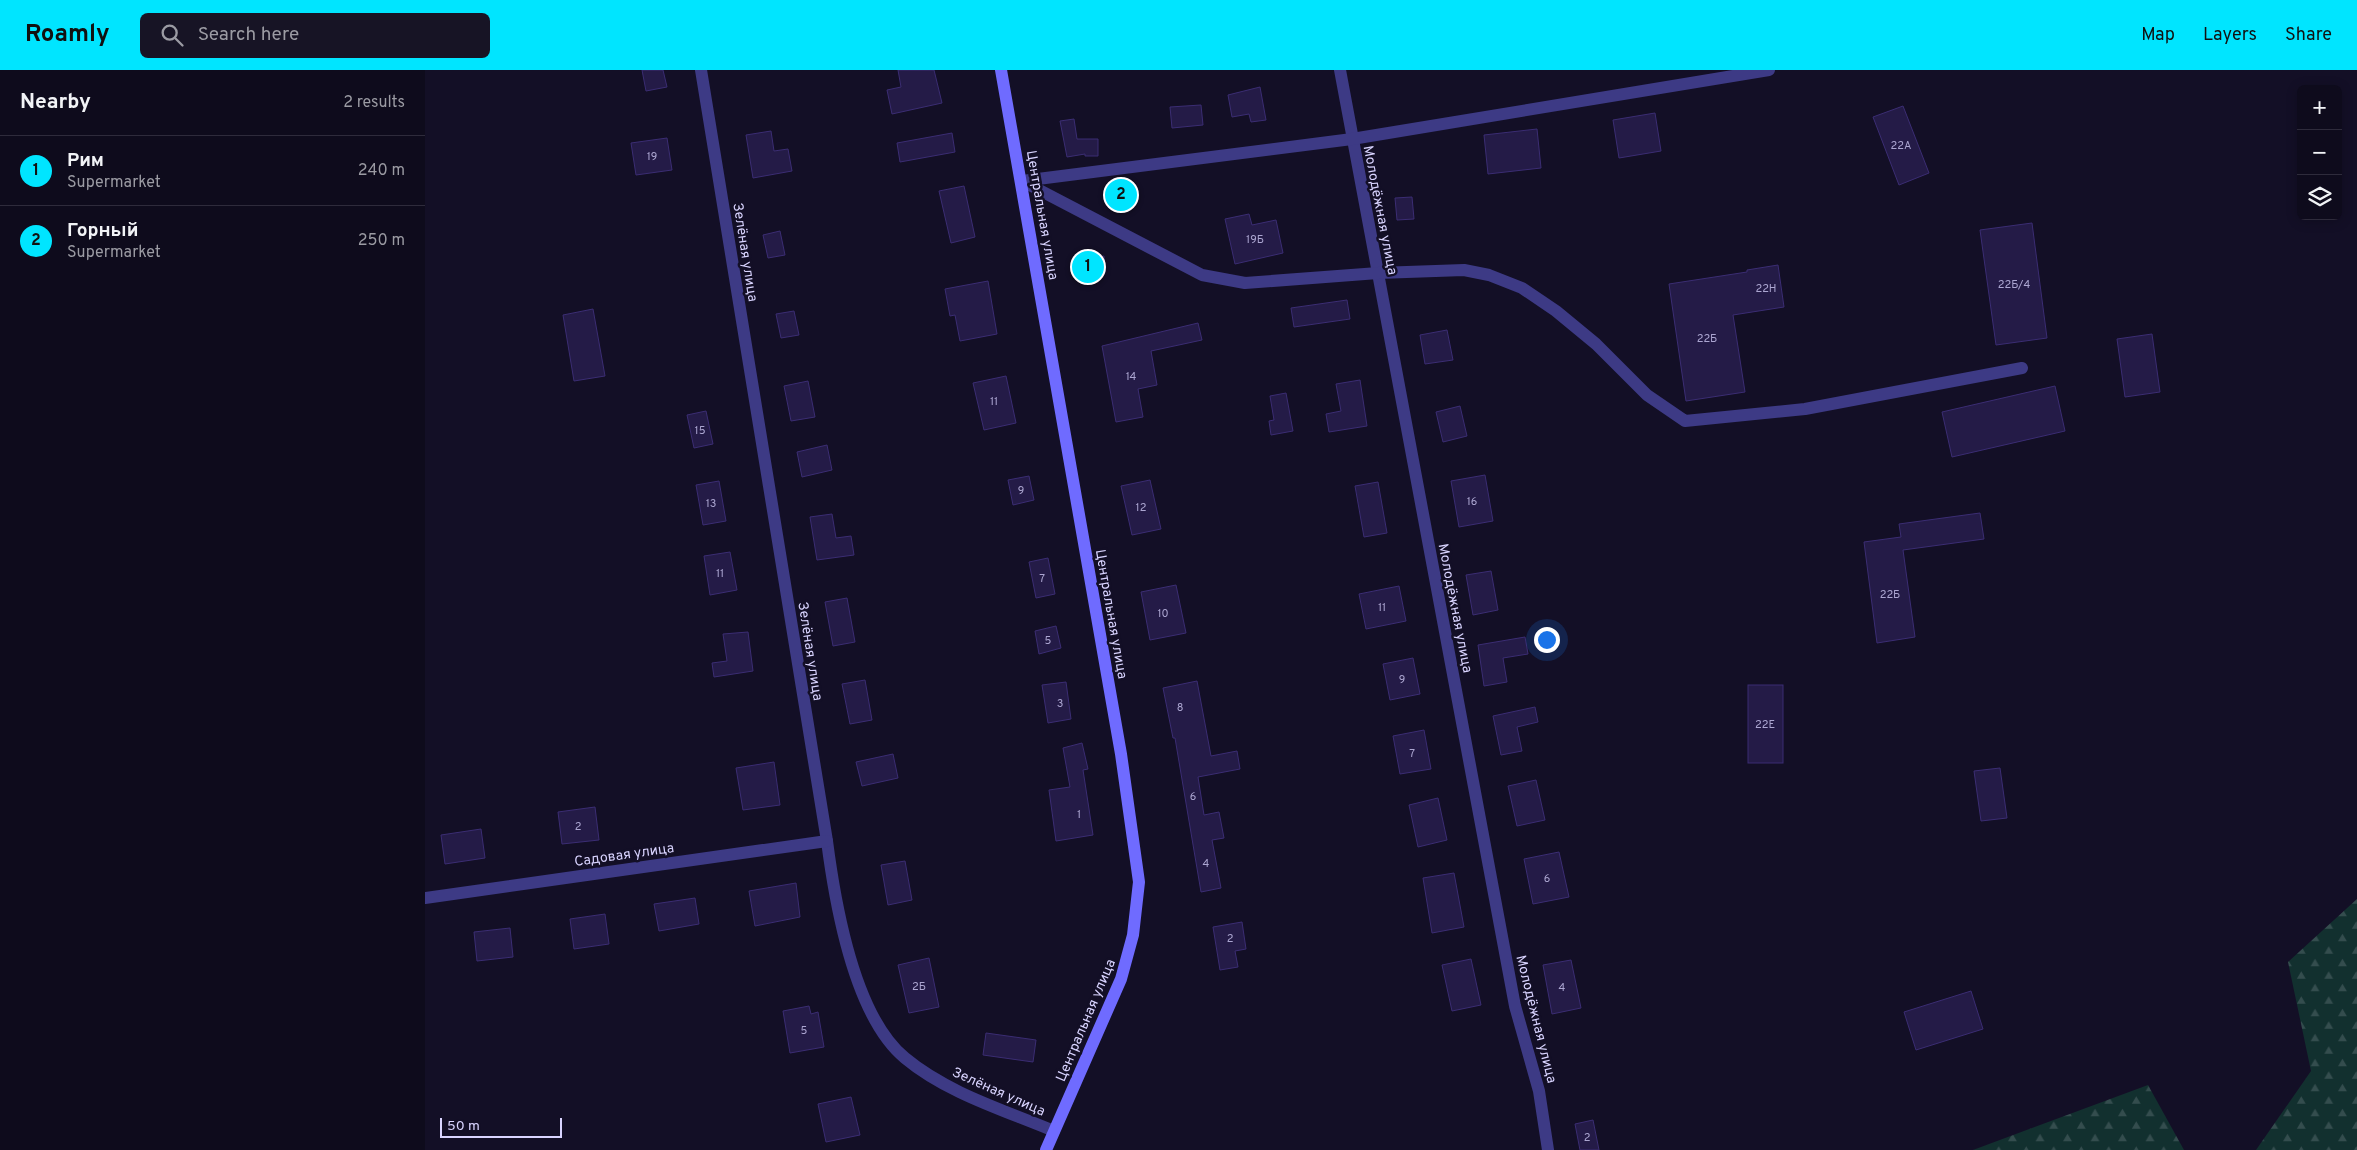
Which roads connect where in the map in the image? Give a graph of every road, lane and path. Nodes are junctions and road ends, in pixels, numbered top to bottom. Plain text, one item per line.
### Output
1 (701, 70) edge
2 (1001, 70) edge
3 (1340, 70) edge
4 (1769, 70) edge
5 (1352, 140) junction
6 (1022, 181) junction
7 (1377, 273) junction
8 (2022, 368) dead end
9 (827, 841) junction
10 (425, 898) edge
11 (1054, 1131) junction
12 (1045, 1150) edge
13 (1548, 1150) edge

1 - 9 street, Зелёная улица
2 - 6 street, Центральная улица
3 - 5 street, Молодёжная улица
4 - 5 street
5 - 6 street
5 - 7 street, Молодёжная улица
6 - 7 street
6 - 11 street, Центральная улица
7 - 8 street
7 - 13 street, Молодёжная улица
9 - 10 street, Садовая улица
9 - 11 street, Зелёная улица
11 - 12 street, Центральная улица

